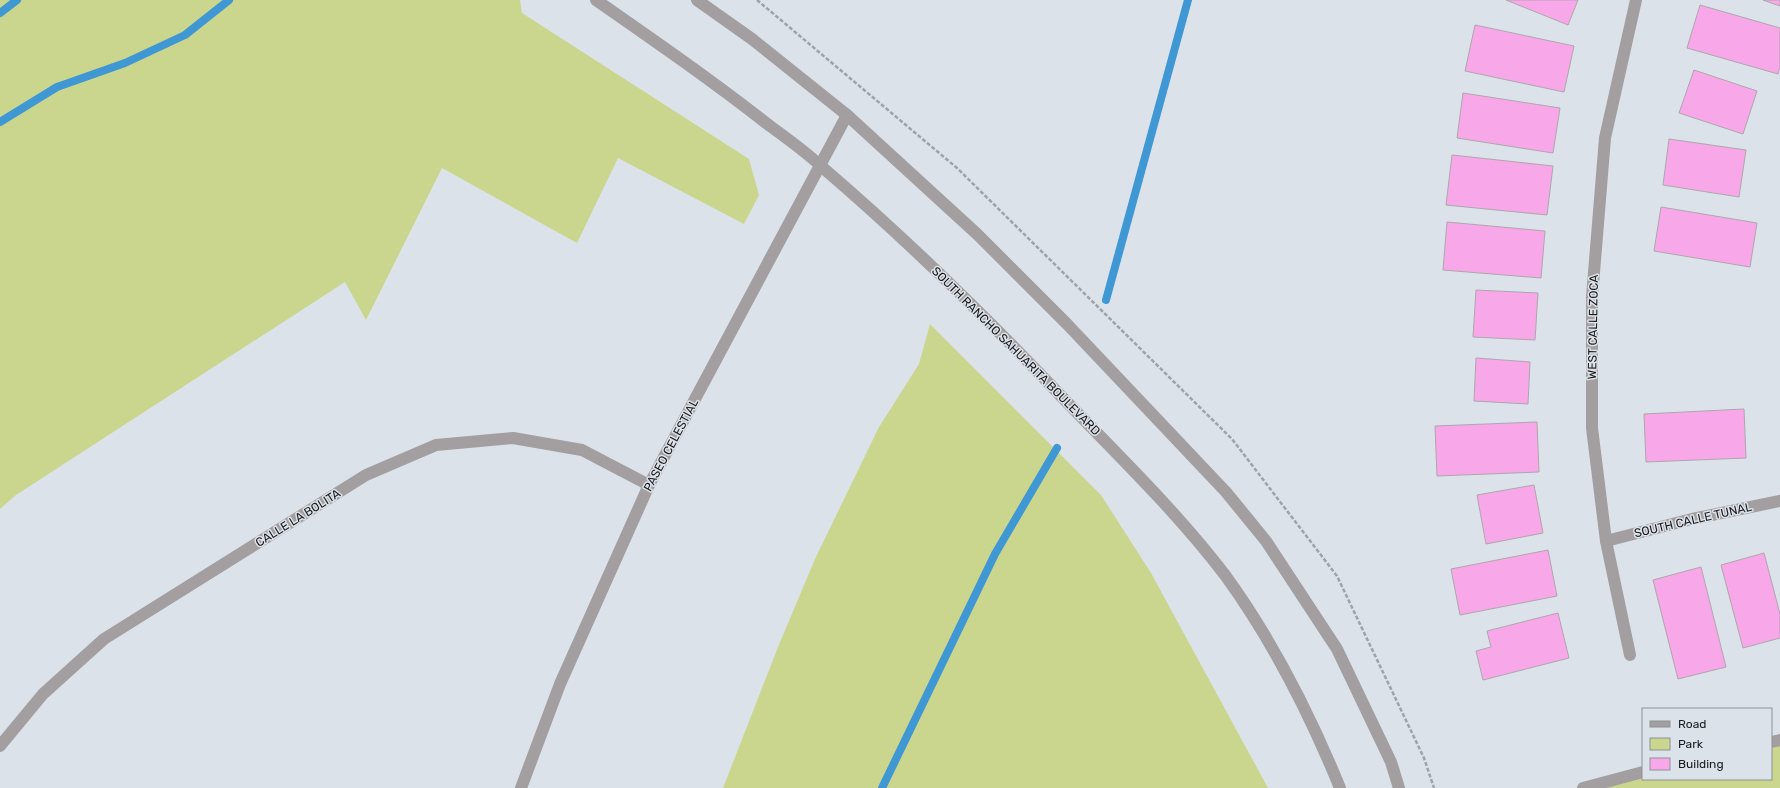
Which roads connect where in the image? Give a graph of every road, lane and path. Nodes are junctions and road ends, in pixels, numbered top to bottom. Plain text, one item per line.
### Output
1 (596, 0) edge
2 (697, 0) edge
3 (1636, 0) edge
4 (847, 115) junction
5 (821, 165) junction
6 (649, 485) junction
7 (1780, 501) edge
8 (1606, 541) junction
9 (1630, 655) dead end
10 (0, 746) edge
11 (1642, 772) edge
12 (521, 788) edge
13 (1340, 788) edge
14 (1399, 788) edge
15 (1583, 788) edge

1 - 5 street, SOUTH RANCHO SAHUARITA BOULEVARD
2 - 4 street
3 - 8 street, WEST CALLE ZOCA
4 - 5 street, PASEO CELESTIAL
4 - 14 street
5 - 6 street, PASEO CELESTIAL
5 - 13 street, SOUTH RANCHO SAHUARITA BOULEVARD
6 - 10 street, CALLE LA BOLITA
6 - 12 street, PASEO CELESTIAL
7 - 8 street, SOUTH CALLE TUNAL
8 - 9 street, WEST CALLE ZOCA
11 - 15 street

